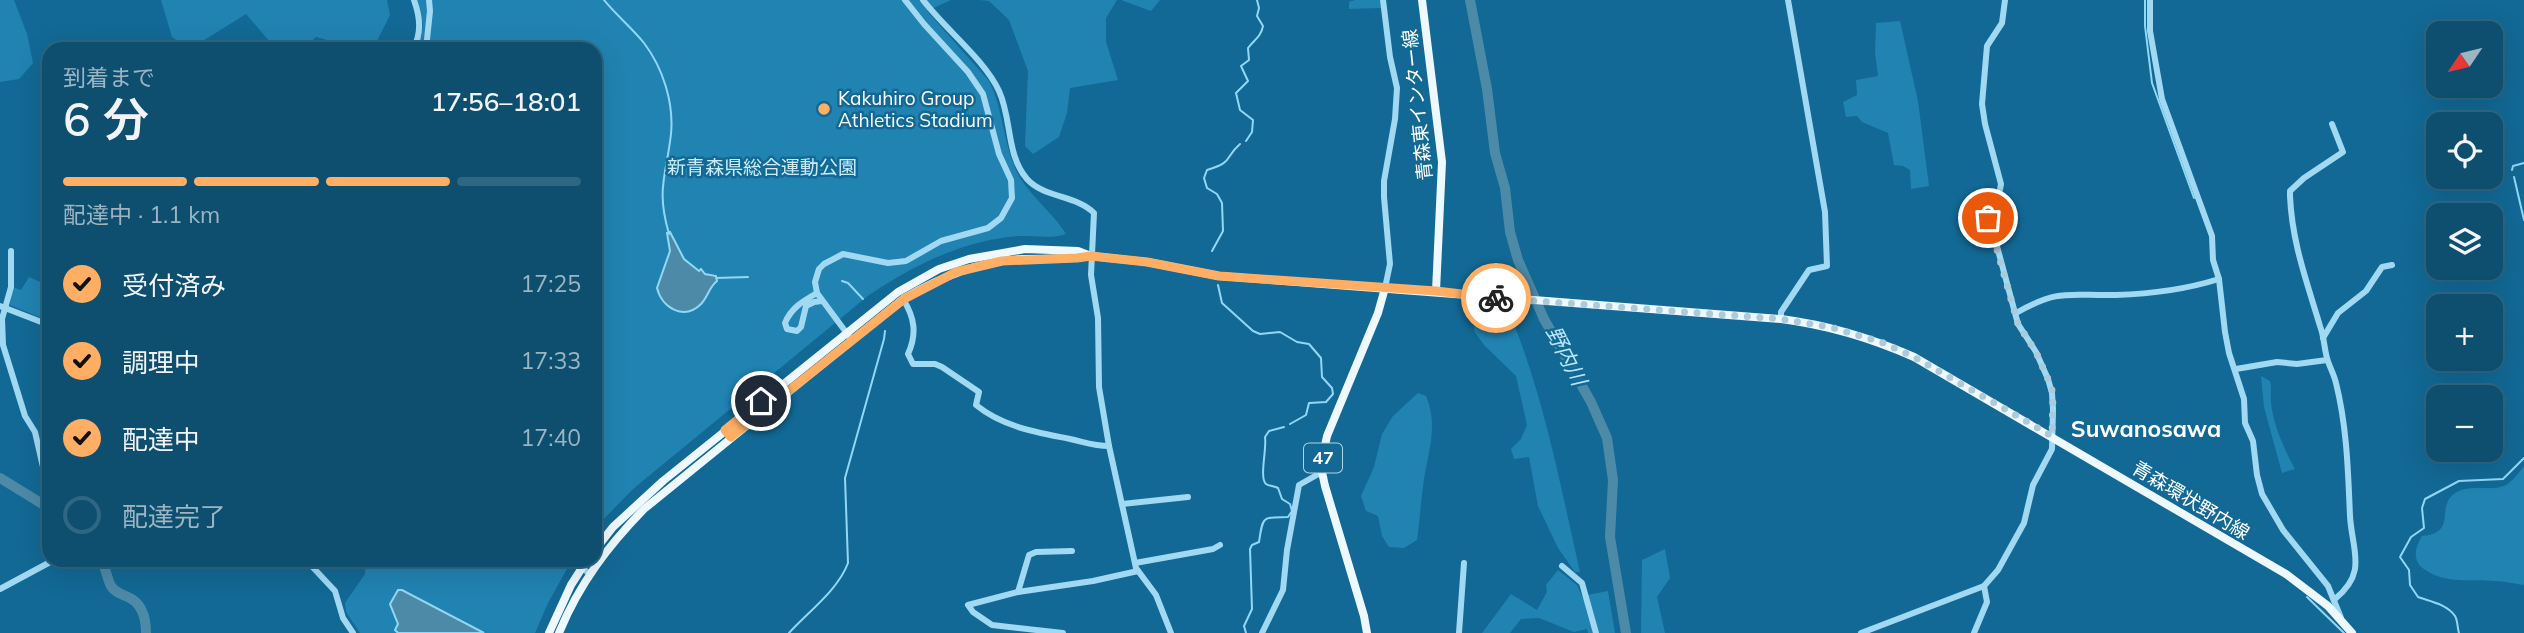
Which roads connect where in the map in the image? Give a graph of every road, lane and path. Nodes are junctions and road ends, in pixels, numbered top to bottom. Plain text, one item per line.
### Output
1 (414, 0) edge
2 (429, 0) edge
3 (905, 0) edge
4 (923, 0) edge
5 (1383, 0) edge
6 (1422, 0) edge
7 (1788, 0) edge
8 (2005, 0) edge
9 (2150, 0) edge
10 (416, 42) edge
11 (427, 42) edge
12 (2332, 124) dead end
13 (10, 251) dead end
14 (1091, 256) junction
15 (2392, 265) dead end
16 (2219, 279) junction
17 (1385, 288) junction
18 (1436, 291) junction
19 (817, 293) junction
20 (904, 299) junction
21 (822, 301) junction
22 (2, 307) edge
23 (2016, 313) junction
24 (788, 316) junction
25 (1781, 319) junction
26 (42, 322) edge
27 (802, 323) junction
28 (845, 332) junction
29 (2323, 338) junction
30 (851, 340) junction
31 (2327, 360) junction
32 (2236, 369) junction
33 (728, 433) junction
34 (2052, 436) junction
35 (1109, 446) junction
36 (42, 463) edge
37 (1322, 472) junction
38 (1188, 497) dead end
39 (1122, 504) junction
40 (602, 541) edge
41 (1220, 545) dead end
42 (1072, 551) dead end
43 (602, 552) edge
44 (1135, 563) junction
45 (1464, 563) dead end
46 (42, 566) edge
47 (1562, 566) dead end
48 (313, 567) edge
49 (580, 567) edge
50 (586, 567) edge
51 (588, 567) edge
52 (585, 570) junction
53 (1138, 571) junction
54 (1984, 586) junction
55 (0, 589) edge
56 (1018, 592) junction
57 (2335, 599) junction
58 (2342, 619) junction
59 (992, 625) junction
60 (353, 633) edge
61 (549, 633) edge
62 (559, 633) edge
63 (987, 633) edge
64 (1063, 633) edge
65 (1171, 633) edge
66 (1262, 633) edge
67 (1367, 633) edge
68 (1459, 633) edge
69 (1596, 633) edge
70 (1861, 633) edge
71 (1974, 633) edge
72 (2352, 633) edge

1 - 10 street
2 - 11 street
3 - 19 street
4 - 14 street
5 - 17 street
6 - 18 main road, 青森東インター線
7 - 25 street
8 - 23 street
9 - 16 street
12 - 29 street
13 - 22 street
14 - 17 main road
14 - 20 main road
14 - 28 main road
14 - 35 street
15 - 29 street
16 - 23 street
16 - 32 street
17 - 18 main road, 青森環状野内線
17 - 37 main road, 47
18 - 25 main road, 青森環状野内線
19 - 21 street
19 - 24 street
20 - 30 main road
20 - 35 street
21 - 27 street
21 - 28 street
22 - 26 street
22 - 36 street
23 - 34 street
24 - 27 street
24 - 27 street
25 - 34 main road, 青森環状野内線
28 - 30 street
28 - 33 main road
29 - 31 street
30 - 33 main road
31 - 32 street
31 - 57 street
32 - 57 street
33 - 40 main road
33 - 43 main road
34 - 54 street
34 - 58 main road, 青森環状野内線
35 - 39 street
37 - 66 street
37 - 67 main road, 47
38 - 39 street
39 - 44 street
41 - 44 street
42 - 56 street
44 - 53 street
45 - 68 street
46 - 55 street
47 - 69 street
48 - 60 street
49 - 52 street
50 - 52 main road
51 - 52 main road
52 - 61 main road
52 - 62 main road
53 - 56 street
53 - 65 street
54 - 70 street
54 - 71 street
56 - 59 street
57 - 58 street
58 - 72 main road, 青森環状野内線
59 - 63 street
59 - 64 street

